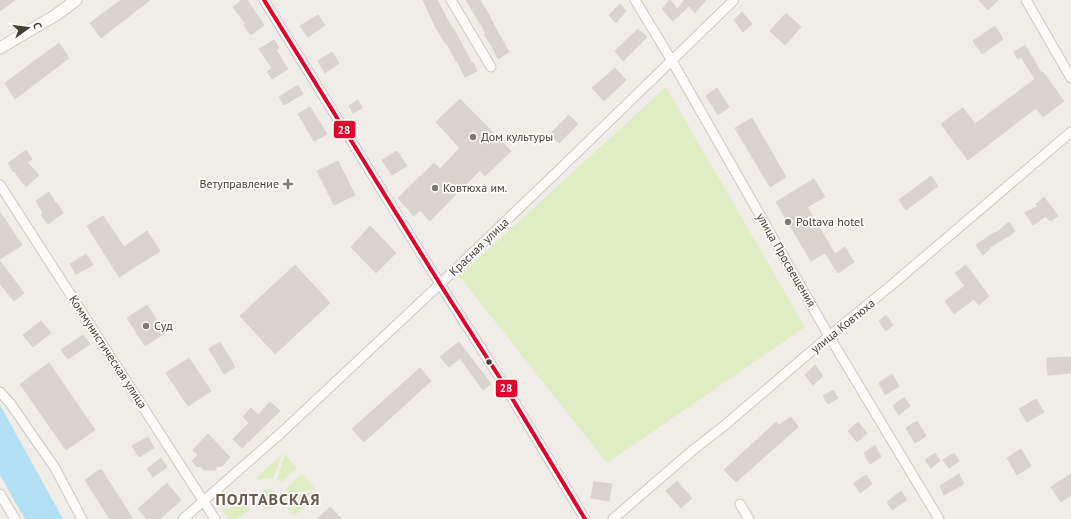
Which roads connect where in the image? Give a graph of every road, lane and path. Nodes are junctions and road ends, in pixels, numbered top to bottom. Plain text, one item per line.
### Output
1 (76, 0) edge
2 (264, 0) edge
3 (451, 0) edge
4 (635, 0) edge
5 (734, 0) edge
6 (1026, 0) edge
7 (0, 48) edge
8 (672, 61) junction
9 (491, 67) dead end
10 (1071, 78) edge
11 (1071, 132) edge
12 (0, 185) edge
13 (440, 284) junction
14 (829, 336) junction
15 (0, 392) edge
16 (0, 494) edge
17 (204, 502) junction
18 (740, 504) dead end
19 (14, 519) edge
20 (82, 519) edge
21 (183, 519) edge
22 (215, 519) edge
23 (586, 519) edge
24 (613, 519) edge
25 (749, 519) edge
26 (939, 519) edge

1 - 7 street
2 - 13 street
3 - 9 street
4 - 8 street, улица Просвещения
5 - 8 street, Красная улица
6 - 10 street
8 - 13 street, Красная улица
8 - 14 street, улица Просвещения
11 - 14 street, улица Ковтюха
12 - 17 street, Коммунистическая улица
13 - 17 street, Красная улица
13 - 23 street
14 - 24 street, улица Ковтюха
14 - 26 street, улица Просвещения
15 - 20 street
16 - 19 street
17 - 21 street, Красная улица
17 - 22 street, Коммунистическая улица
18 - 25 street

